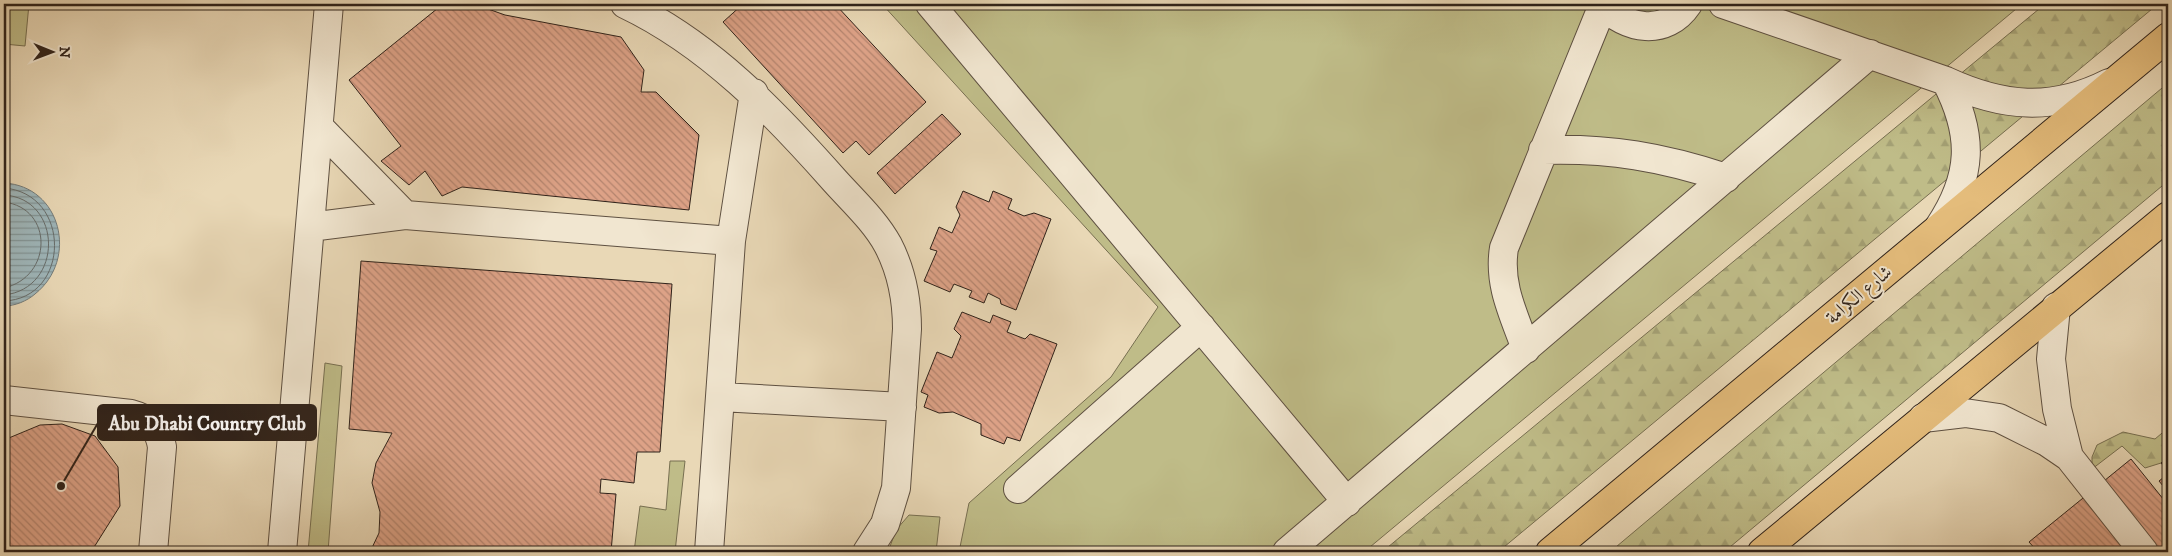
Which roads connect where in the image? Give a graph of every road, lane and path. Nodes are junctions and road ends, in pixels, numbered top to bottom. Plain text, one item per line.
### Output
1 (329, 4) edge
2 (625, 4) edge
3 (930, 4) edge
4 (1602, 4) edge
5 (1688, 4) edge
6 (1723, 4) edge
7 (2168, 37) edge
8 (1870, 54) junction
9 (2119, 78) junction
10 (1946, 81) junction
11 (754, 94) junction
12 (319, 127) junction
13 (1543, 150) junction
14 (1726, 178) junction
15 (406, 214) junction
16 (2168, 216) edge
17 (310, 227) junction
18 (1938, 229) junction
19 (731, 241) junction
20 (2056, 307) junction
21 (1201, 327) junction
22 (1526, 348) junction
23 (721, 397) junction
24 (4, 400) edge
25 (902, 407) junction
26 (1923, 418) junction
27 (2069, 457) junction
28 (1018, 489) dead end
29 (1347, 502) junction
30 (153, 552) edge
31 (282, 552) edge
32 (709, 552) edge
33 (867, 552) edge
34 (1287, 552) edge
35 (1550, 552) edge
36 (1762, 552) edge
37 (2144, 552) edge

1 - 12 street
2 - 11 street
3 - 21 street
4 - 5 street
4 - 13 street
6 - 8 street
7 - 9 main road, شارع الكرامة
8 - 10 street
8 - 14 street
9 - 10 street
9 - 18 main road, شارع الكرامة
10 - 18 street
11 - 19 street
11 - 25 street
12 - 15 street
12 - 17 street
13 - 14 street
13 - 22 street
14 - 22 street
15 - 17 street
15 - 19 street
16 - 20 main road
17 - 31 street
18 - 35 main road, شارع الكرامة
19 - 23 street
20 - 26 main road
20 - 27 street
21 - 28 street
21 - 29 street
22 - 29 street
23 - 25 street
23 - 32 street
24 - 30 street
25 - 33 street
26 - 27 street
26 - 36 main road
27 - 37 street
29 - 34 street

